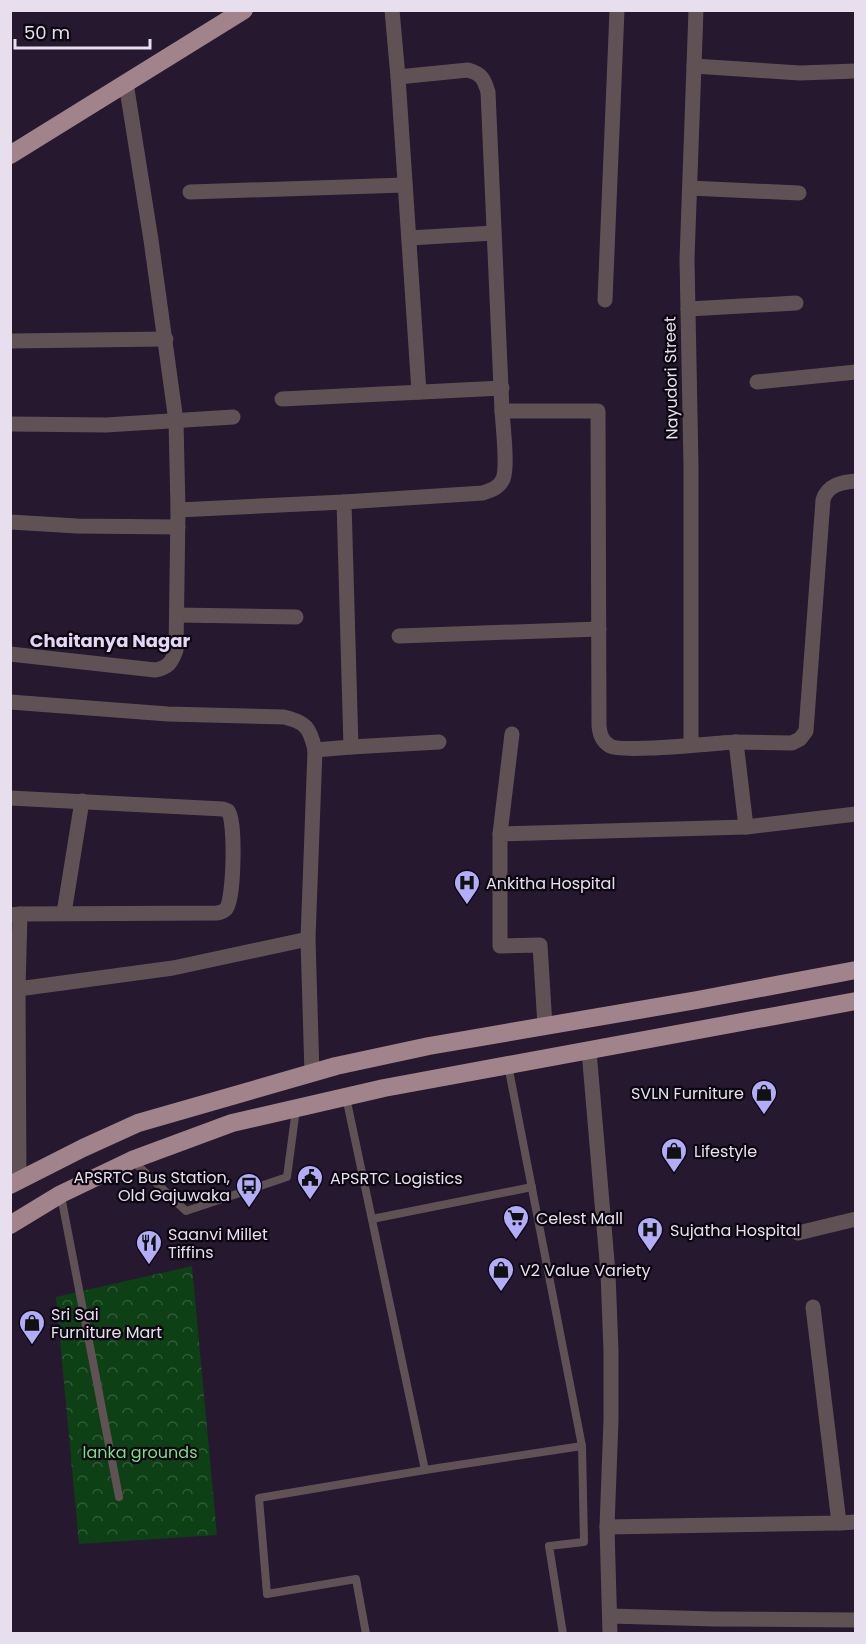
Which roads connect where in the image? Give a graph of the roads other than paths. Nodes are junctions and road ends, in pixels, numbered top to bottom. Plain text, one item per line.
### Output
1 (244, 10) edge
2 (392, 10) edge
3 (617, 10) edge
4 (696, 10) edge
5 (694, 66) junction
6 (855, 71) edge
7 (398, 77) junction
8 (126, 83) junction
9 (10, 154) edge
10 (405, 185) junction
11 (690, 188) junction
12 (190, 192) dead end
13 (799, 193) dead end
14 (494, 233) junction
15 (409, 238) junction
16 (605, 300) dead end
17 (796, 303) dead end
18 (688, 309) junction
19 (165, 339) junction
20 (10, 341) edge
21 (855, 372) edge
22 (757, 382) dead end
23 (502, 388) junction
24 (419, 392) junction
25 (282, 399) dead end
26 (502, 411) junction
27 (233, 417) dead end
28 (176, 421) junction
29 (10, 424) edge
30 (855, 482) edge
31 (344, 502) junction
32 (178, 510) junction
33 (10, 522) edge
34 (178, 527) junction
35 (177, 615) junction
36 (296, 617) dead end
37 (599, 629) junction
38 (399, 636) dead end
39 (10, 654) edge
40 (10, 702) edge
41 (512, 734) dead end
42 (438, 742) dead end
43 (736, 742) junction
44 (691, 744) junction
45 (351, 747) junction
46 (315, 750) junction
47 (10, 798) edge
48 (82, 801) junction
49 (855, 814) edge
50 (746, 826) junction
51 (500, 834) junction
52 (64, 914) junction
53 (15, 915) edge
54 (308, 939) junction
55 (855, 970) edge
56 (18, 989) junction
57 (855, 1001) edge
58 (545, 1026) junction
59 (589, 1050) junction
60 (508, 1065) junction
61 (312, 1074) junction
62 (346, 1097) junction
63 (296, 1108) junction
64 (132, 1160) junction
65 (15, 1182) edge
66 (531, 1187) junction
67 (61, 1194) junction
68 (372, 1219) junction
69 (855, 1219) edge
70 (10, 1225) edge
71 (798, 1233) dead end
72 (813, 1307) dead end
73 (582, 1446) junction
74 (425, 1470) junction
75 (119, 1497) dead end
76 (855, 1522) edge
77 (839, 1523) junction
78 (608, 1527) junction
79 (610, 1616) junction
80 (855, 1620) edge
81 (366, 1634) edge
82 (563, 1634) edge
83 (610, 1634) edge

1 - 8 main road
2 - 7 street
3 - 16 street
4 - 5 street, Nayudori Street
5 - 6 street
5 - 11 street, Nayudori Street
7 - 10 street
7 - 14 street
8 - 9 main road
8 - 19 street
10 - 12 street
10 - 15 street
11 - 13 street
11 - 18 street, Nayudori Street
14 - 15 street
14 - 23 street
15 - 24 street
17 - 18 street
18 - 44 street, Nayudori Street
19 - 20 street
19 - 28 street
21 - 22 street
23 - 24 street
23 - 26 street
24 - 25 street
26 - 31 street
26 - 37 street
27 - 28 street
28 - 29 street
28 - 32 street
30 - 43 street
31 - 32 street
31 - 45 street
32 - 34 street
33 - 34 street
34 - 35 street
35 - 36 street
35 - 39 street
37 - 38 street
37 - 44 street
40 - 46 street
41 - 51 street
42 - 45 street
43 - 44 street
43 - 50 street
45 - 46 street
46 - 54 street
47 - 48 street
48 - 52 street
48 - 52 street
49 - 50 street
50 - 51 street
51 - 58 street
52 - 53 street
53 - 56 street
54 - 56 street
54 - 61 street
55 - 58 main road
56 - 65 street
57 - 59 main road
58 - 61 main road
59 - 60 main road
59 - 78 street
60 - 62 main road
60 - 66 lane
61 - 65 main road
62 - 63 main road
62 - 68 lane
63 - 64 main road
63 - 64 lane
64 - 67 main road
66 - 68 lane
66 - 73 lane
67 - 70 main road
67 - 75 lane
68 - 74 lane
69 - 71 street
72 - 77 street
73 - 74 lane
73 - 82 lane
74 - 81 lane
76 - 77 street
77 - 78 street
78 - 79 street
79 - 80 street
79 - 83 street

